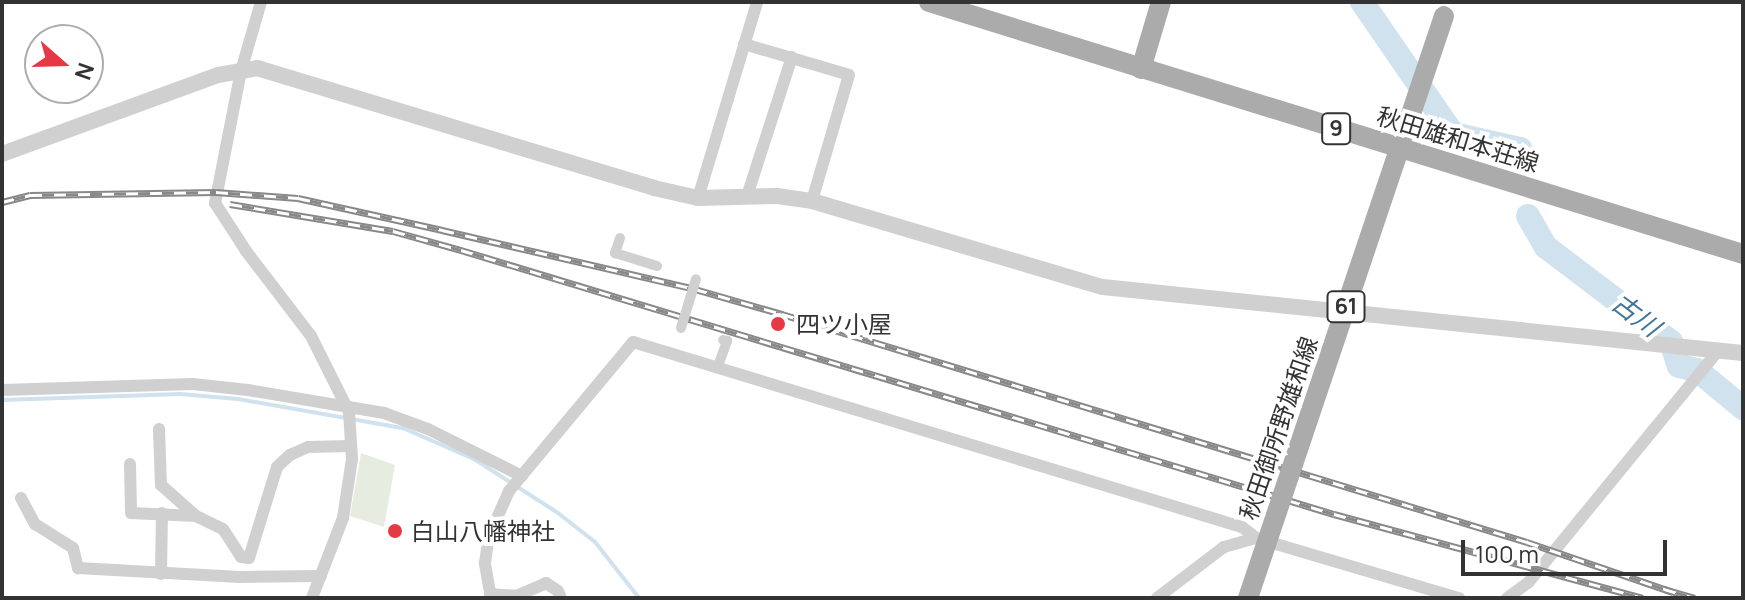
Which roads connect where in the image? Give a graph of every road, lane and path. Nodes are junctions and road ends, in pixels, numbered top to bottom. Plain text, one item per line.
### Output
1 (261, 2) edge
2 (757, 2) edge
3 (929, 2) edge
4 (1161, 2) edge
5 (1446, 9) edge
6 (744, 44) junction
7 (792, 57) junction
8 (1141, 69) junction
9 (241, 71) junction
10 (2, 154) edge
11 (747, 196) junction
12 (698, 198) junction
13 (812, 201) junction
14 (620, 238) dead end
15 (1743, 254) edge
16 (657, 266) dead end
17 (696, 279) dead end
18 (681, 328) dead end
19 (723, 340) dead end
20 (1743, 353) edge
21 (1713, 358) junction
22 (718, 366) junction
23 (2, 390) edge
24 (348, 409) junction
25 (159, 429) dead end
26 (351, 446) junction
27 (130, 464) dead end
28 (517, 482) junction
29 (21, 498) dead end
30 (162, 513) junction
31 (196, 516) junction
32 (1256, 538) junction
33 (249, 558) junction
34 (161, 574) junction
35 (321, 576) junction
36 (252, 577) junction
37 (491, 596) edge
38 (312, 598) edge
39 (561, 598) edge
40 (1157, 598) edge
41 (1248, 598) edge
42 (1459, 598) edge
43 (1507, 598) edge

1 - 9 street
2 - 6 street
3 - 8 main road, 秋田雄和本荘線 / 9
4 - 8 main road
5 - 41 main road, 秋田御所野雄和線 / 61, bridge
6 - 7 street
6 - 12 street
7 - 11 street
7 - 13 street
8 - 15 main road, 秋田雄和本荘線 / 9
9 - 10 street
9 - 12 street
9 - 24 street
11 - 12 street
11 - 13 street
13 - 21 street
14 - 16 street
17 - 18 street, bridge
19 - 22 street
20 - 21 street
21 - 43 street
22 - 28 street
22 - 32 street
23 - 24 street
24 - 26 street
24 - 28 street
25 - 31 street
26 - 33 street
26 - 35 street
27 - 30 street
28 - 37 street
29 - 34 street
30 - 31 street
30 - 34 street
31 - 33 street
32 - 40 street
32 - 42 street
33 - 36 street
34 - 36 street
35 - 36 street
35 - 38 street
37 - 39 street

